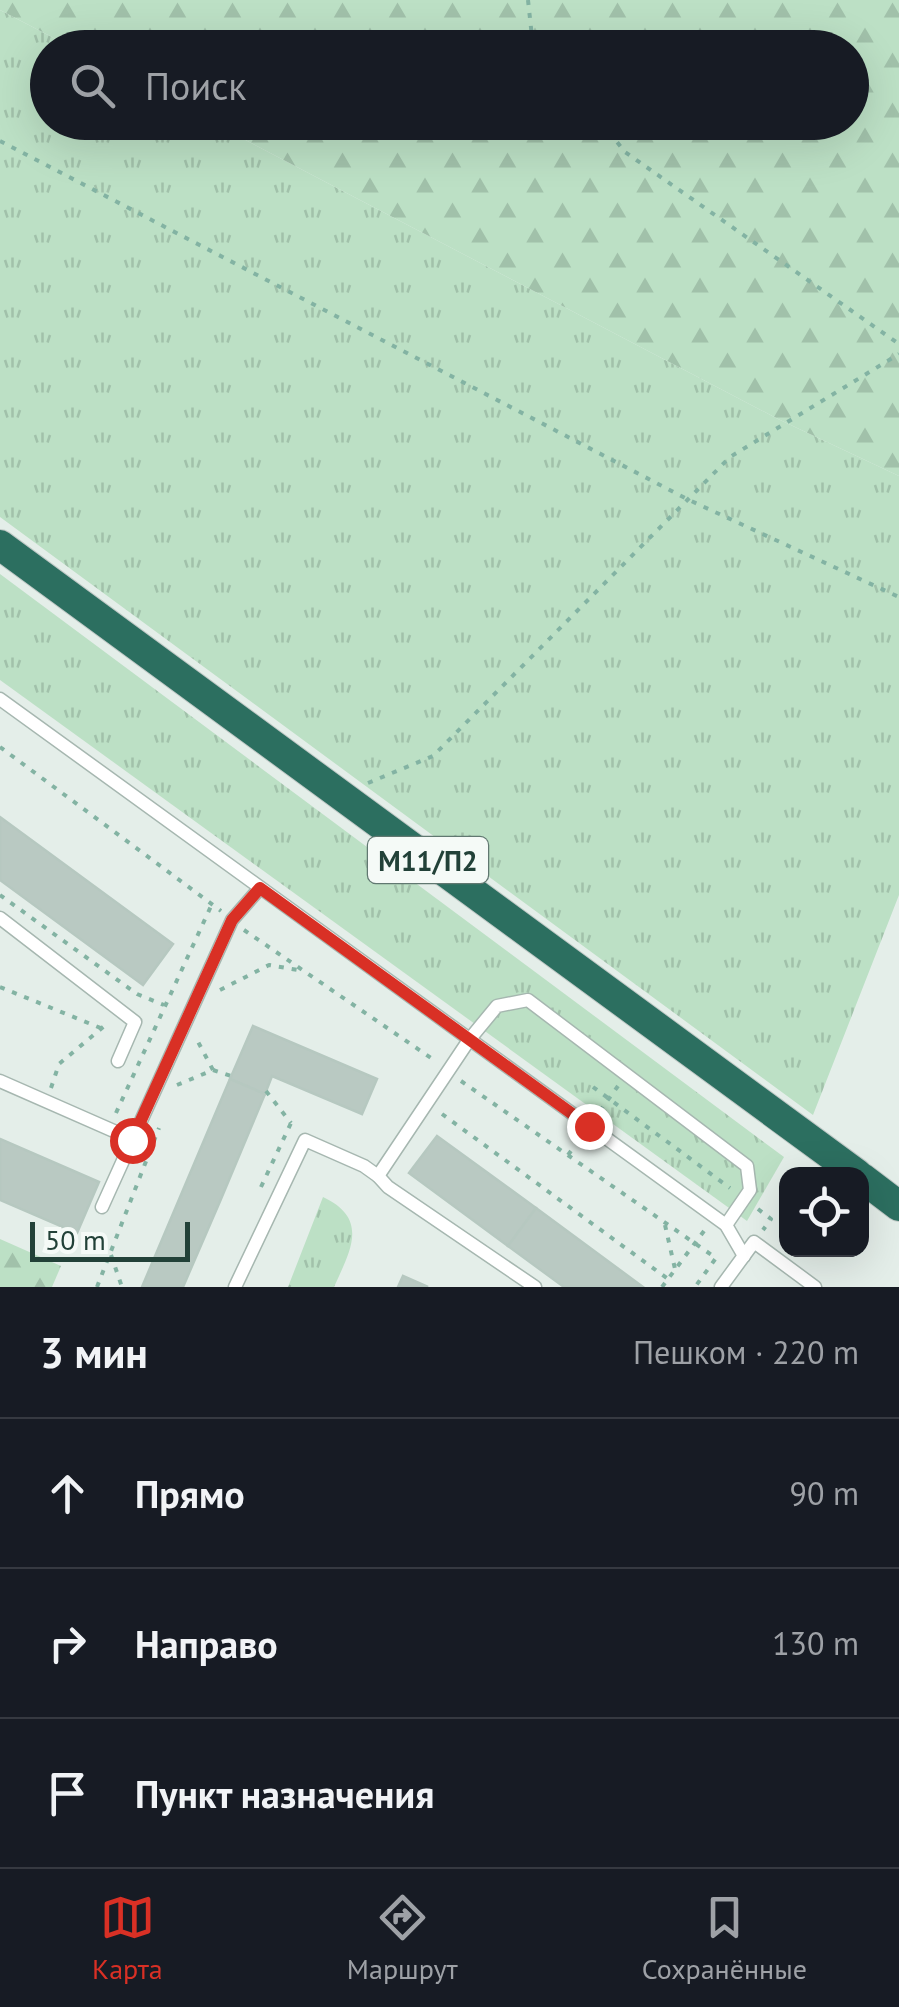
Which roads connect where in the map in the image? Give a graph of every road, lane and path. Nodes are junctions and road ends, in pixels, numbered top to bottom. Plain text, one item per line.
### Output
1 (528, 0) edge
2 (531, 30) edge
3 (615, 140) edge
4 (0, 142) edge
5 (899, 344) edge
6 (899, 354) edge
7 (690, 500) junction
8 (0, 546) edge
9 (899, 597) edge
10 (0, 699) edge
11 (0, 747) edge
12 (340, 795) junction
13 (260, 888) junction
14 (0, 894) edge
15 (212, 904) junction
16 (0, 918) edge
17 (232, 920) junction
18 (246, 932) junction
19 (240, 946) dead end
20 (303, 971) junction
21 (226, 975) dead end
22 (0, 987) edge
23 (137, 994) junction
24 (164, 1005) junction
25 (121, 1010) junction
26 (104, 1028) junction
27 (469, 1040) junction
28 (189, 1054) dead end
29 (118, 1061) dead end
30 (182, 1070) dead end
31 (213, 1070) junction
32 (449, 1070) junction
33 (232, 1076) dead end
34 (0, 1081) edge
35 (593, 1086) dead end
36 (46, 1101) junction
37 (438, 1111) dead end
38 (162, 1120) dead end
39 (109, 1129) junction
40 (132, 1140) junction
41 (847, 1167) edge
42 (378, 1176) junction
43 (869, 1184) edge
44 (744, 1199) junction
45 (899, 1206) edge
46 (102, 1207) dead end
47 (720, 1221) junction
48 (665, 1223) junction
49 (754, 1242) junction
50 (695, 1244) junction
51 (111, 1255) junction
52 (744, 1256) junction
53 (676, 1269) junction
54 (512, 1272) junction
55 (668, 1279) junction
56 (97, 1287) edge
57 (122, 1287) edge
58 (235, 1287) edge
59 (506, 1287) edge
60 (535, 1287) edge
61 (662, 1287) edge
62 (695, 1287) edge
63 (721, 1287) edge
64 (815, 1287) edge

1 - 2 path
3 - 5 path
4 - 7 path
6 - 7 path
7 - 9 path
7 - 12 path
8 - 12 highway, М11/П2
10 - 13 lane
11 - 15 path
12 - 41 highway, М11/П2
13 - 17 lane
13 - 27 lane
14 - 23 path
15 - 17 path
15 - 24 path
16 - 25 lane
17 - 18 path
17 - 40 lane
18 - 19 path
18 - 20 path
20 - 21 path
20 - 32 path
22 - 26 path
23 - 24 path
23 - 25 path
24 - 39 path
25 - 26 path
25 - 29 lane
26 - 36 path
27 - 32 lane
27 - 44 lane
27 - 47 lane
28 - 31 path
30 - 31 path
31 - 33 path
32 - 42 lane
32 - 48 path
34 - 36 lane
35 - 44 path
36 - 39 lane
37 - 55 path
38 - 51 path
39 - 40 lane
40 - 46 lane
42 - 54 lane
42 - 58 lane
43 - 45 highway, М11/П2
44 - 47 lane
44 - 49 path
47 - 50 path
47 - 52 lane
48 - 50 path
48 - 53 path
49 - 52 lane
49 - 64 lane
50 - 53 path
50 - 62 path
51 - 56 path
51 - 57 path
52 - 63 lane
53 - 55 path
54 - 59 lane
54 - 60 lane
55 - 61 path

